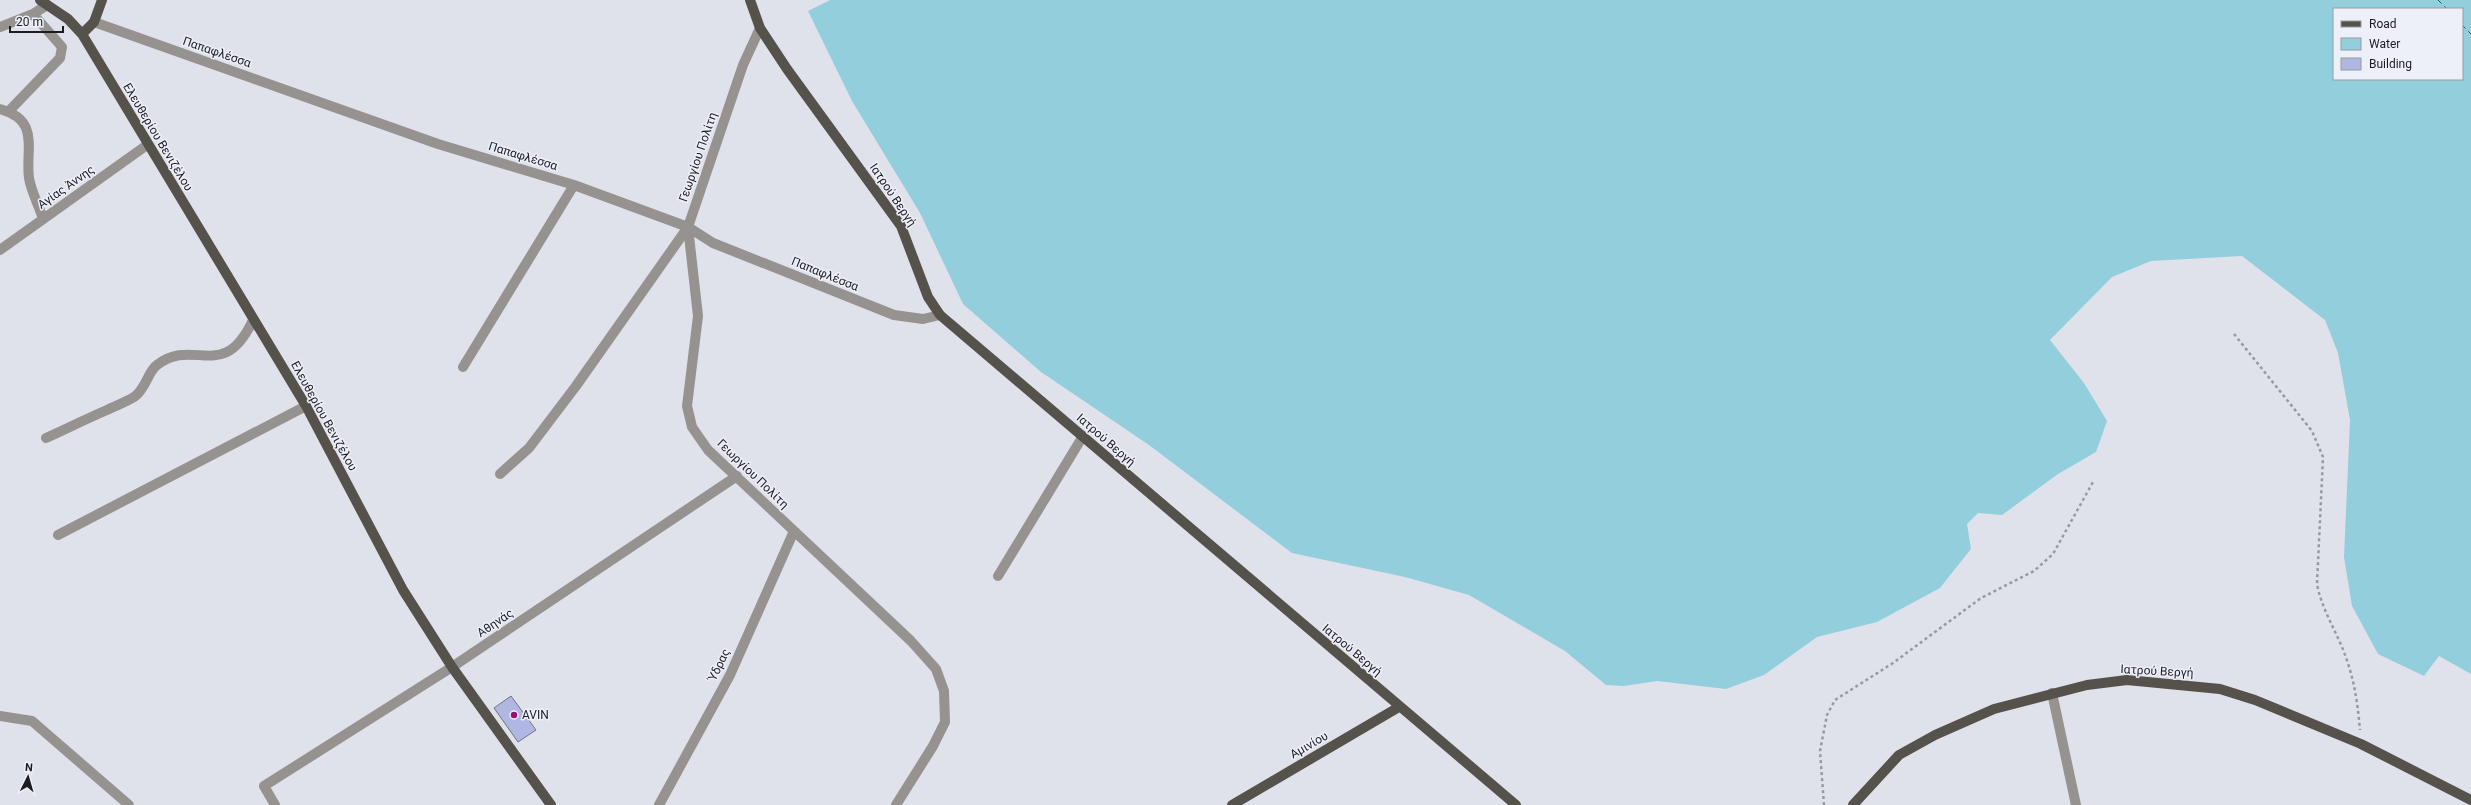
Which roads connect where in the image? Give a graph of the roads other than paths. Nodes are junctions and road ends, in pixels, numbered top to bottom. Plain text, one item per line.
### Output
1 (102, 0) edge
2 (750, 0) edge
3 (43, 2) edge
4 (33, 14) junction
5 (94, 22) junction
6 (0, 27) edge
7 (760, 28) junction
8 (82, 34) junction
9 (4, 110) edge
10 (147, 145) junction
11 (574, 185) junction
12 (43, 219) junction
13 (688, 227) junction
14 (0, 250) edge
15 (940, 315) junction
16 (254, 320) junction
17 (463, 367) dead end
18 (306, 406) junction
19 (1083, 436) junction
20 (46, 438) dead end
21 (500, 474) dead end
22 (737, 476) junction
23 (794, 531) junction
24 (58, 536) dead end
25 (998, 576) dead end
26 (452, 667) junction
27 (2052, 693) junction
28 (1399, 707) junction
29 (0, 716) edge
30 (2471, 800) edge
31 (129, 805) edge
32 (275, 805) edge
33 (551, 805) edge
34 (659, 805) edge
35 (896, 805) edge
36 (1232, 805) edge
37 (1516, 805) edge
38 (1854, 805) edge
39 (2076, 805) edge

1 - 5 main road
2 - 7 main road, Ιατρού Βεργή
3 - 4 street
3 - 8 main road, Ελευθερίου Βενιζέλου
4 - 6 street
4 - 9 street
5 - 8 main road
5 - 11 street, Παπαφλέσσα
7 - 13 street, Γεωργίου Πολίτη
7 - 15 main road, Ιατρού Βεργή
8 - 10 main road, Ελευθερίου Βενιζέλου
9 - 12 street
10 - 12 street, Αγίας Άννης
10 - 16 main road, Ελευθερίου Βενιζέλου
11 - 13 street, Παπαφλέσσα
11 - 17 street
12 - 14 street, Αγίας Άννης
13 - 15 street, Παπαφλέσσα
13 - 21 street
13 - 22 street, Γεωργίου Πολίτη
15 - 19 main road, Ιατρού Βεργή
16 - 18 main road, Ελευθερίου Βενιζέλου
16 - 20 street
18 - 24 street
18 - 26 main road, Ελευθερίου Βενιζέλου
19 - 25 street
19 - 28 main road, Ιατρού Βεργή
22 - 23 street, Γεωργίου Πολίτη
22 - 26 street, Αθηνάς
23 - 34 street, Ύδρας
23 - 35 street, Γεωργίου Πολίτη
26 - 32 street, Αθηνάς
26 - 33 main road, Ελευθερίου Βενιζέλου
27 - 30 main road, Ιατρού Βεργή
27 - 38 main road, Ιατρού Βεργή
27 - 39 street
28 - 36 main road, Αμινίου
28 - 37 main road, Ιατρού Βεργή
29 - 31 street

